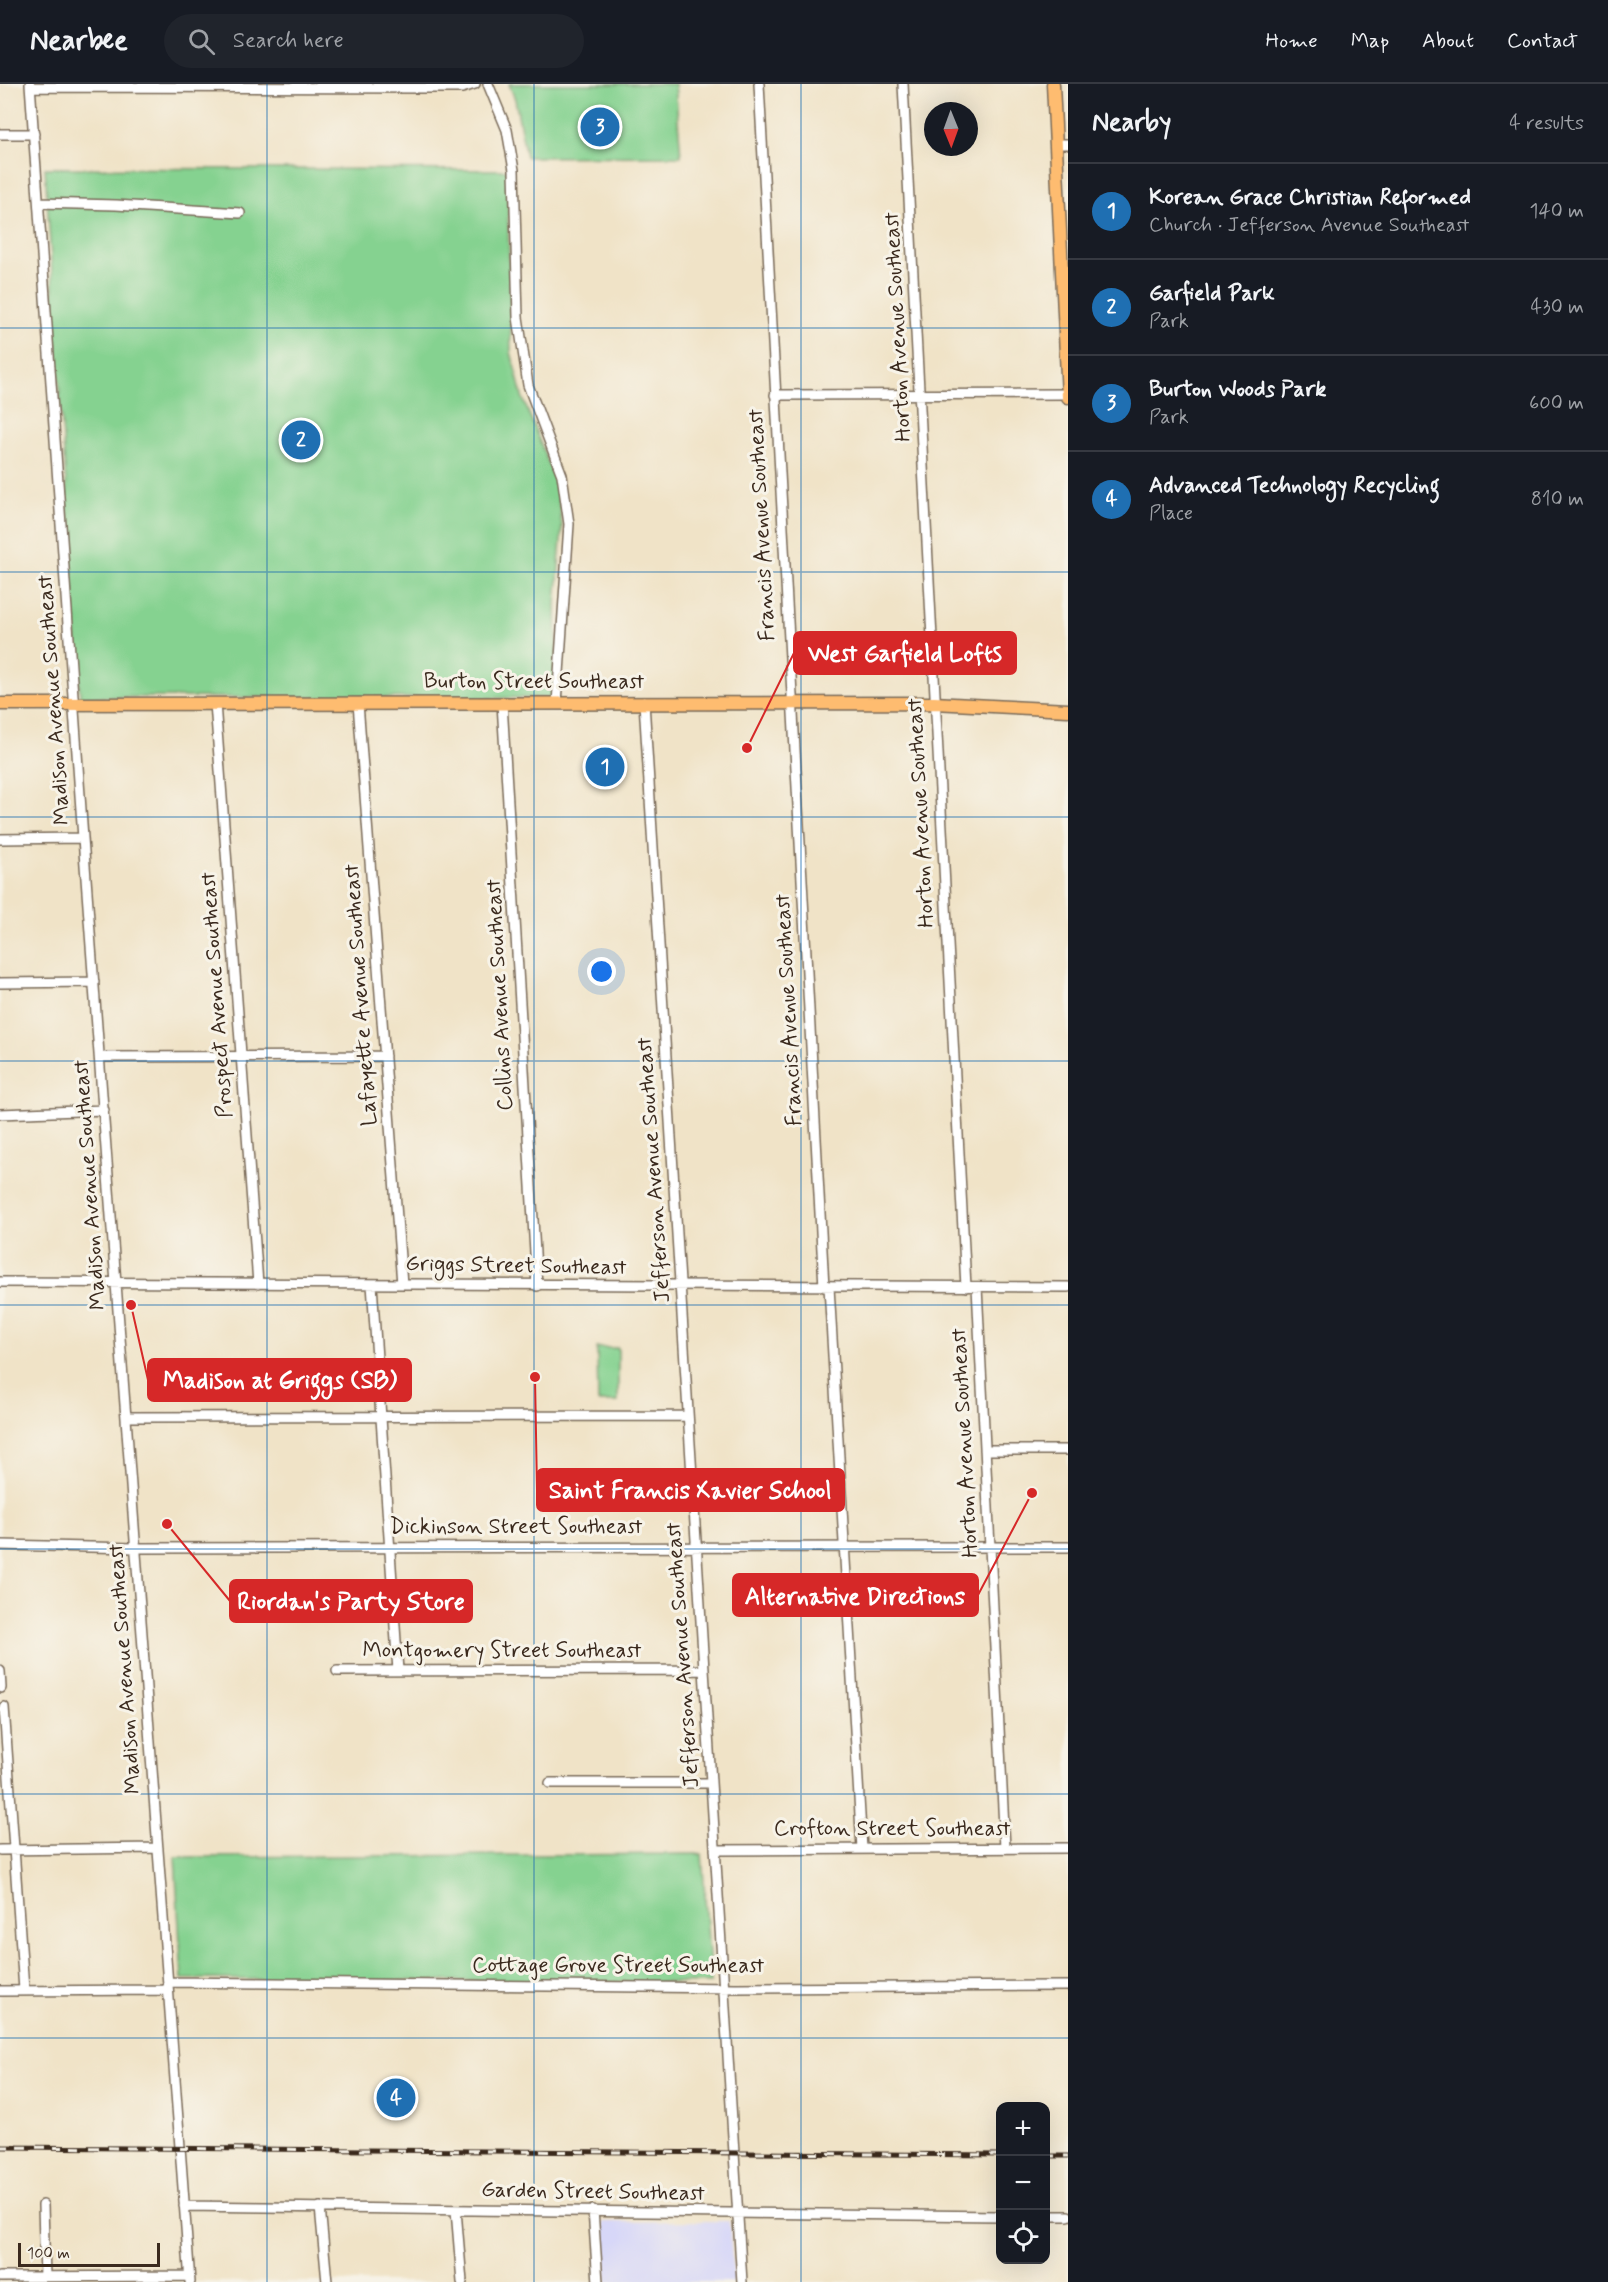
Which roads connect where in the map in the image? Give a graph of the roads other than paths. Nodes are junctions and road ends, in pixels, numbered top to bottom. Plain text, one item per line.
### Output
1 (475, 84) edge
2 (488, 84) edge
3 (759, 84) edge
4 (903, 84) edge
5 (1053, 84) edge
6 (31, 85) edge
7 (0, 134) edge
8 (34, 134) junction
9 (1062, 144) edge
10 (39, 203) junction
11 (240, 213) dead end
12 (1066, 286) edge
13 (775, 395) junction
14 (922, 396) junction
15 (1068, 396) edge
16 (557, 702) junction
17 (644, 702) junction
18 (215, 703) junction
19 (358, 703) junction
20 (502, 703) junction
21 (790, 703) junction
22 (934, 703) junction
23 (0, 704) edge
24 (74, 704) junction
25 (1068, 710) edge
26 (83, 838) junction
27 (0, 839) edge
28 (94, 982) junction
29 (0, 983) edge
30 (385, 1056) junction
31 (100, 1057) junction
32 (241, 1057) junction
33 (104, 1110) junction
34 (0, 1114) edge
35 (0, 1282) edge
36 (118, 1283) junction
37 (258, 1284) junction
38 (372, 1284) junction
39 (402, 1284) junction
40 (537, 1286) junction
41 (681, 1287) junction
42 (826, 1287) junction
43 (966, 1287) junction
44 (977, 1287) junction
45 (1068, 1287) edge
46 (688, 1416) junction
47 (127, 1417) junction
48 (382, 1418) junction
49 (985, 1450) junction
50 (1068, 1450) edge
51 (0, 1545) edge
52 (389, 1546) junction
53 (990, 1547) junction
54 (1068, 1547) edge
55 (135, 1548) junction
56 (696, 1548) junction
57 (844, 1548) junction
58 (703, 1670) junction
59 (0, 1671) edge
60 (337, 1671) dead end
61 (399, 1671) junction
62 (1, 1688) edge
63 (4, 1707) dead end
64 (550, 1783) dead end
65 (711, 1783) junction
66 (158, 1848) junction
67 (1005, 1848) junction
68 (1068, 1848) edge
69 (14, 1849) junction
70 (862, 1849) junction
71 (0, 1850) edge
72 (715, 1850) junction
73 (168, 1986) junction
74 (1068, 1986) edge
75 (723, 1988) junction
76 (24, 1990) junction
77 (0, 1991) edge
78 (43, 2205) dead end
79 (184, 2206) junction
80 (320, 2207) junction
81 (456, 2210) junction
82 (593, 2210) junction
83 (737, 2215) junction
84 (996, 2216) edge
85 (1050, 2216) edge
86 (1068, 2216) edge
87 (0, 2277) edge
88 (45, 2277) junction
89 (190, 2279) edge
90 (327, 2282) edge
91 (462, 2282) edge
92 (598, 2282) edge
93 (742, 2282) edge

1 - 6 street
2 - 16 street
3 - 13 street, Francis Avenue Southeast
4 - 14 street, Horton Avenue Southeast
5 - 9 main road
6 - 8 street, Madison Avenue Southeast
7 - 8 street
8 - 10 street, Madison Avenue Southeast
9 - 12 main road
10 - 11 street
10 - 24 street, Madison Avenue Southeast
12 - 15 main road
13 - 14 street
13 - 21 street, Francis Avenue Southeast
14 - 15 street
14 - 22 street, Horton Avenue Southeast
16 - 17 main road, Burton Street Southeast
16 - 20 main road, Burton Street Southeast
17 - 21 main road, Burton Street Southeast
17 - 41 street, Jefferson Avenue Southeast
18 - 19 main road, Burton Street Southeast
18 - 24 main road, Burton Street Southeast
18 - 32 street, Prospect Avenue Southeast
19 - 20 main road, Burton Street Southeast
19 - 30 street, Lafayette Avenue Southeast
20 - 40 street, Collins Avenue Southeast
21 - 22 main road, Burton Street Southeast
21 - 42 street, Francis Avenue Southeast
22 - 25 main road, Burton Street Southeast
22 - 43 street, Horton Avenue Southeast
23 - 24 main road, Burton Street Southeast
24 - 26 street, Madison Avenue Southeast
26 - 27 street
26 - 28 street, Madison Avenue Southeast
28 - 29 street
28 - 31 street, Madison Avenue Southeast
30 - 32 street
30 - 39 street, Lafayette Avenue Southeast
31 - 32 street
31 - 33 street, Madison Avenue Southeast
32 - 37 street, Prospect Avenue Southeast
33 - 34 street
33 - 36 street, Madison Avenue Southeast
35 - 36 street, Griggs Street Southeast
36 - 37 street, Griggs Street Southeast
36 - 47 street, Madison Avenue Southeast
37 - 38 street, Griggs Street Southeast
38 - 39 street, Griggs Street Southeast
38 - 48 street
39 - 40 street, Griggs Street Southeast
40 - 41 street, Griggs Street Southeast
41 - 42 street, Griggs Street Southeast
41 - 46 street, Jefferson Avenue Southeast
42 - 43 street, Griggs Street Southeast
42 - 57 street, Francis Avenue Southeast
43 - 44 street, Griggs Street Southeast
44 - 45 street, Griggs Street Southeast
44 - 49 street, Horton Avenue Southeast
46 - 48 street
46 - 56 street, Jefferson Avenue Southeast
47 - 48 street
47 - 55 street, Madison Avenue Southeast
48 - 52 street
49 - 50 street
49 - 53 street, Horton Avenue Southeast
51 - 55 street, Dickinson Street Southeast
52 - 55 street, Dickinson Street Southeast
52 - 56 street, Dickinson Street Southeast
52 - 61 street
53 - 54 street, Dickinson Street Southeast
53 - 57 street, Dickinson Street Southeast
53 - 67 street, Horton Avenue Southeast
55 - 66 street, Madison Avenue Southeast
56 - 57 street, Dickinson Street Southeast
56 - 58 street, Jefferson Avenue Southeast
57 - 70 street, Francis Avenue Southeast
58 - 61 street, Montgomery Street Southeast
58 - 65 street, Jefferson Avenue Southeast
59 - 62 street
60 - 61 street, Montgomery Street Southeast
63 - 69 street
64 - 65 street
65 - 72 street, Jefferson Avenue Southeast
66 - 69 street
66 - 73 street, Madison Avenue Southeast
67 - 68 street, Crofton Street Southeast
67 - 70 street, Crofton Street Southeast
69 - 71 street
69 - 76 street
70 - 72 street, Crofton Street Southeast
72 - 75 street, Jefferson Avenue Southeast
73 - 75 street, Cottage Grove Street Southeast
73 - 76 street, Cottage Grove Street Southeast
73 - 79 street, Madison Avenue Southeast
74 - 75 street, Cottage Grove Street Southeast
75 - 83 street, Jefferson Avenue Southeast
76 - 77 street, Cottage Grove Street Southeast
78 - 88 street
79 - 80 street, Garden Street Southeast
79 - 89 street, Madison Avenue Southeast
80 - 81 street, Garden Street Southeast
80 - 90 street
81 - 82 street, Garden Street Southeast
81 - 91 street
82 - 83 street, Garden Street Southeast
82 - 92 street
83 - 84 street, Garden Street Southeast
83 - 93 street, Jefferson Avenue Southeast
85 - 86 street
87 - 88 street
88 - 89 street

